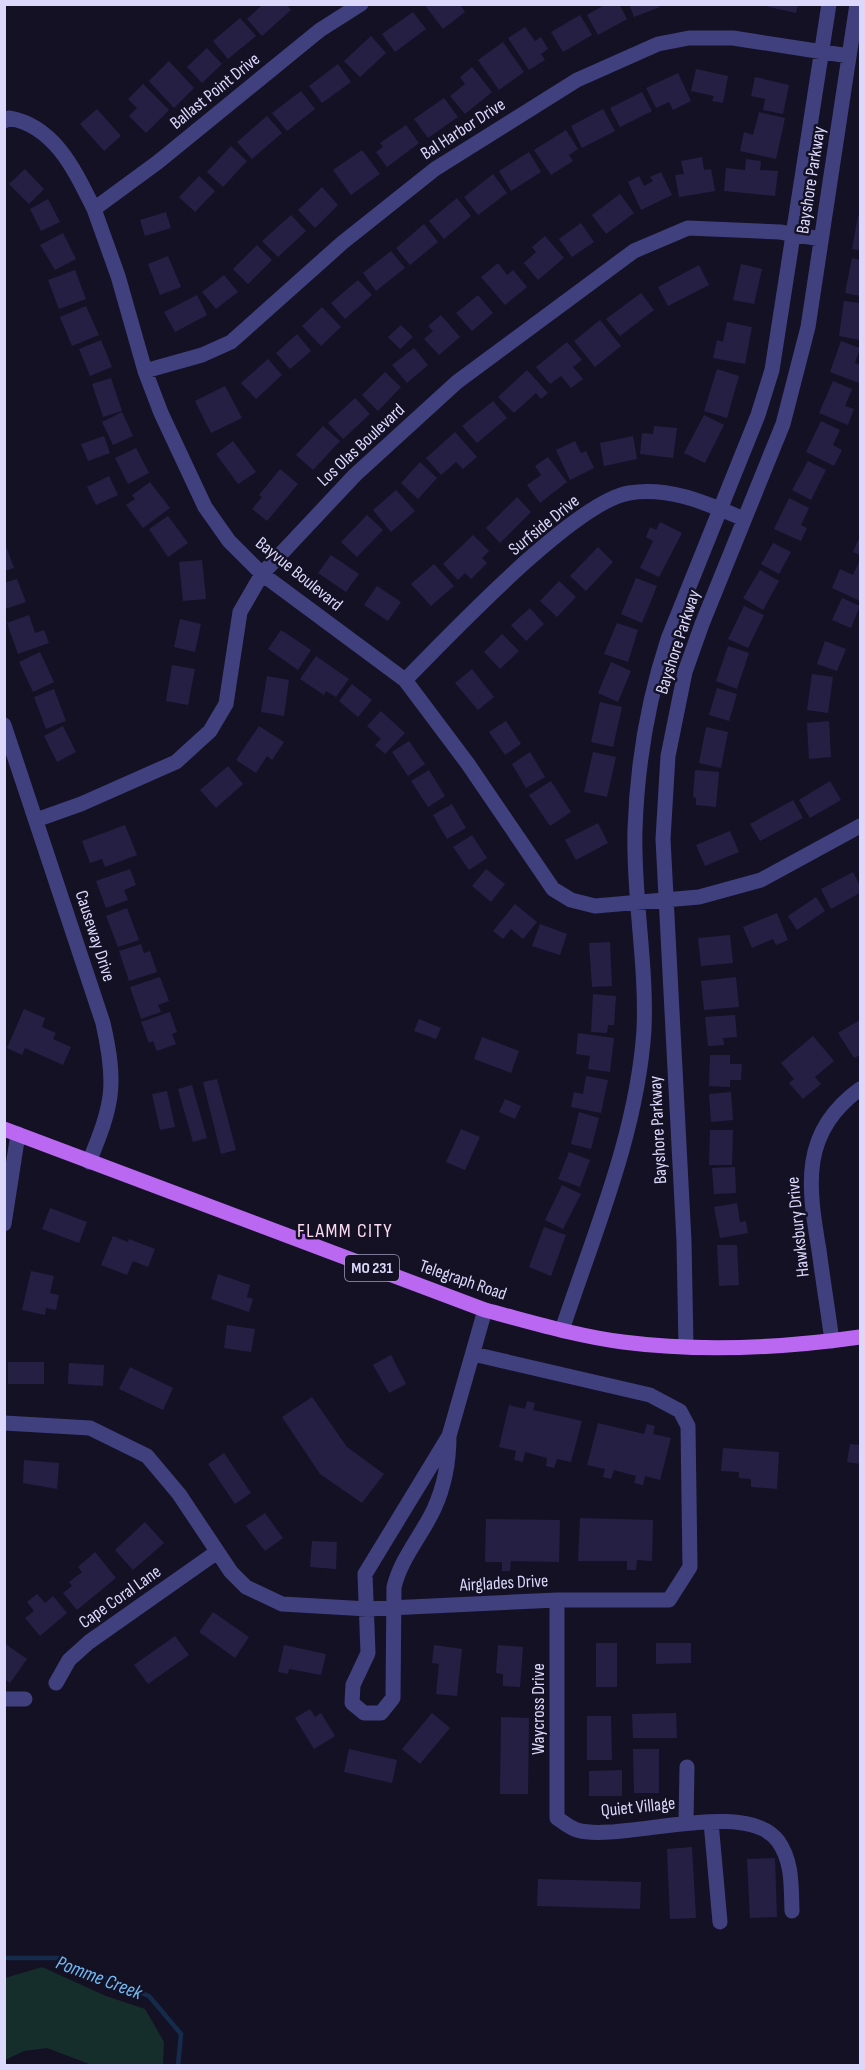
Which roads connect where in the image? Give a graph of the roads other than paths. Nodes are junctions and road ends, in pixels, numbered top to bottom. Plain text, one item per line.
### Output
1 (361, 4) edge
2 (830, 4) edge
3 (857, 4) edge
4 (822, 51) junction
5 (849, 56) junction
6 (7, 119) edge
7 (94, 209) junction
8 (794, 234) junction
9 (821, 238) junction
10 (145, 371) junction
11 (719, 509) junction
12 (744, 519) junction
13 (262, 574) junction
14 (405, 680) junction
15 (4, 725) edge
16 (36, 820) junction
17 (861, 826) edge
18 (665, 901) junction
19 (638, 904) junction
20 (861, 1089) edge
21 (11, 1131) edge
22 (89, 1162) junction
23 (4, 1224) edge
24 (485, 1310) junction
25 (562, 1330) junction
26 (861, 1337) edge
27 (832, 1341) junction
28 (686, 1346) junction
29 (473, 1354) junction
30 (4, 1424) edge
31 (449, 1436) junction
32 (217, 1552) junction
33 (557, 1600) junction
34 (396, 1608) junction
35 (368, 1609) junction
36 (56, 1683) dead end
37 (4, 1699) edge
38 (25, 1699) dead end
39 (687, 1767) dead end
40 (557, 1818) joint
41 (686, 1822) junction
42 (718, 1822) junction
43 (792, 1911) dead end
44 (720, 1922) dead end

1 - 7 street, Ballast Point Drive
2 - 4 street, Bayshore Parkway
3 - 5 street, Bayshore Parkway
4 - 5 street, Bal Harbor Drive
4 - 8 street, Bayshore Parkway
4 - 10 street, Bal Harbor Drive
5 - 9 street, Bayshore Parkway
6 - 7 street, Bayvue Boulevard
7 - 10 street, Bayvue Boulevard
8 - 9 street, Los Olas Boulevard
8 - 11 street, Bayshore Parkway
8 - 13 street, Los Olas Boulevard
9 - 12 street, Bayshore Parkway
10 - 13 street, Bayvue Boulevard
11 - 12 street, Surfside Drive
11 - 14 street, Surfside Drive
11 - 19 street, Bayshore Parkway
12 - 18 street, Bayshore Parkway
13 - 14 street, Bayvue Boulevard
13 - 16 street, Los Olas Boulevard
14 - 19 street, Bayvue Boulevard
15 - 16 street, Causeway Drive
16 - 22 street, Causeway Drive
17 - 18 street, Bayvue Boulevard
18 - 19 street, Bayvue Boulevard
18 - 28 street, Bayshore Parkway
19 - 25 street, Bayshore Parkway
20 - 27 street, Hawksbury Drive
21 - 22 main road, Telegraph Road / MO 231
21 - 23 street
22 - 24 main road, Telegraph Road / MO 231
24 - 25 main road, Telegraph Road / MO 231
24 - 29 street
25 - 28 main road, Telegraph Road / MO 231
26 - 27 main road, Telegraph Road / MO 231
27 - 28 main road, Telegraph Road / MO 231
29 - 31 street
29 - 33 street, Airglades Drive
30 - 32 street, Airglades Drive
31 - 34 street
31 - 35 street
32 - 35 street, Airglades Drive
32 - 36 street, Cape Coral Lane
33 - 34 street, Airglades Drive
33 - 40 street, Waycross Drive
34 - 35 street, Airglades Drive
34 - 35 street
37 - 38 street
39 - 41 street
40 - 41 street, Quiet Village
41 - 42 street, Quiet Village
42 - 43 street, Quiet Village
42 - 44 street

